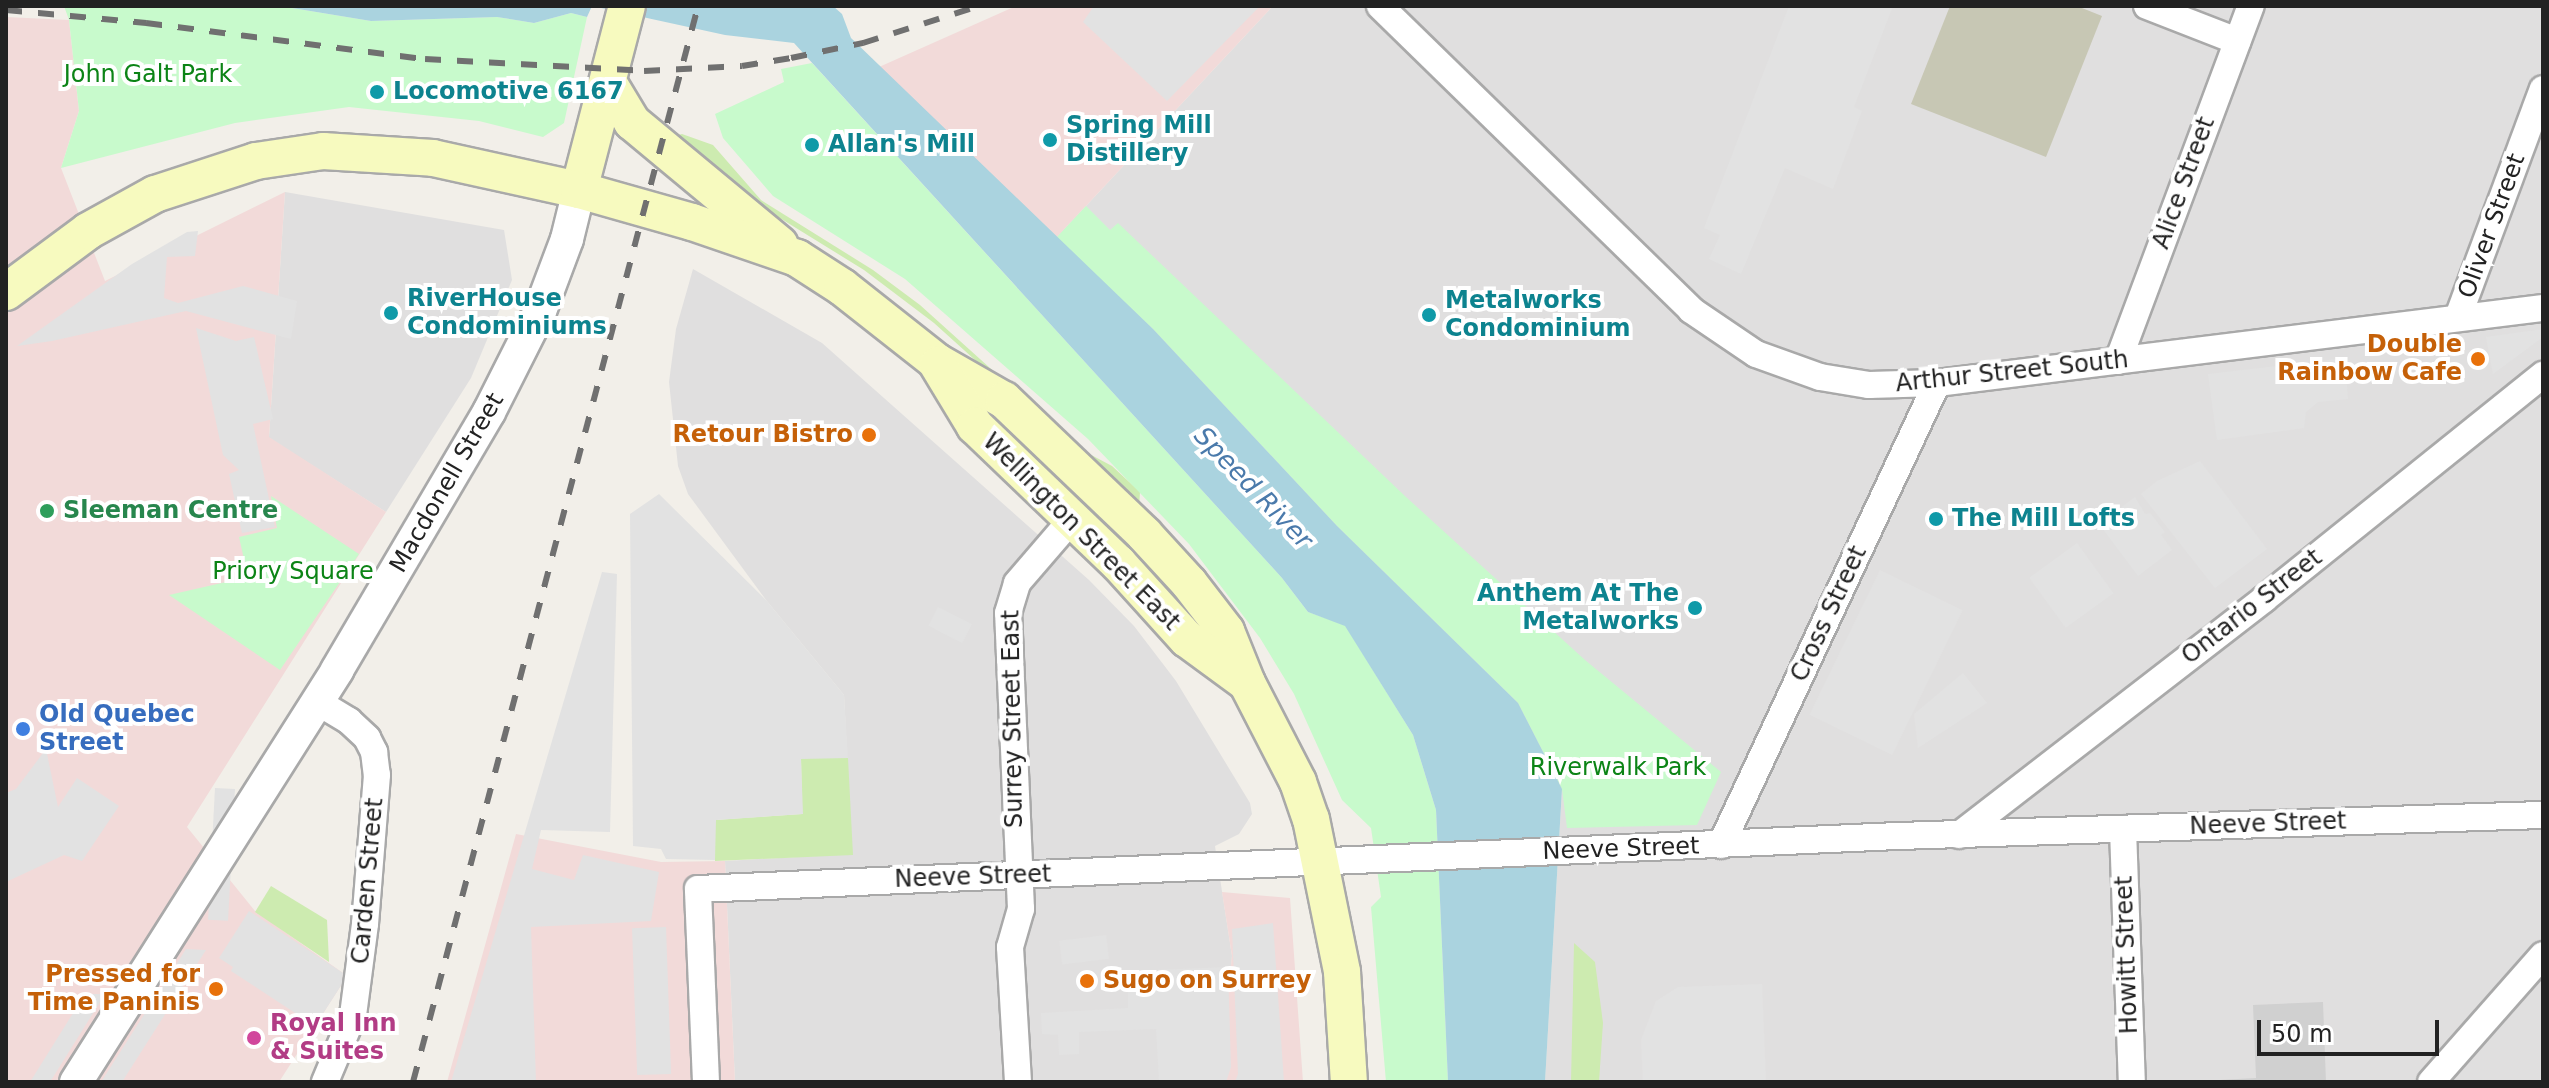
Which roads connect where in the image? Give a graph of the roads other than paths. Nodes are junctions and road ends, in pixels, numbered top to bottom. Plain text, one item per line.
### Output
1 (1380, 6) edge
2 (2147, 6) edge
3 (2251, 6) edge
4 (623, 21) edge
5 (2237, 41) junction
6 (608, 82) junction
7 (2543, 89) edge
8 (579, 190) junction
9 (797, 258) junction
10 (6, 292) edge
11 (2543, 308) edge
12 (2458, 317) junction
13 (2118, 361) junction
14 (937, 362) junction
15 (2543, 375) edge
16 (1937, 383) junction
17 (1072, 519) junction
18 (1247, 683) junction
19 (316, 701) junction
20 (2543, 815) edge
21 (2123, 829) junction
22 (1959, 835) junction
23 (1721, 845) junction
24 (1322, 862) junction
25 (1019, 875) junction
26 (2543, 955) edge
27 (76, 1082) edge
28 (325, 1082) edge
29 (706, 1082) edge
30 (1018, 1082) edge
31 (1349, 1082) edge
32 (2132, 1082) edge
33 (2431, 1082) edge

1 - 16 street, Arthur Street South
2 - 5 street
3 - 5 street, Alice Street
4 - 6 main road, Macdonell Street
5 - 13 street, Alice Street
6 - 8 main road, Macdonell Street
6 - 9 main road
7 - 12 street, Oliver Street
8 - 9 main road, Wellington Street East
8 - 10 main road, Wellington Street East
8 - 19 street, Macdonell Street
9 - 14 main road, Wellington Street East
11 - 12 street, Arthur Street South
12 - 13 street, Arthur Street South
13 - 16 street, Arthur Street South
14 - 17 main road, Wellington Street East
14 - 18 main road, Wellington Street East
15 - 22 street, Ontario Street
16 - 23 street, Cross Street
17 - 18 main road, Wellington Street East
17 - 25 street, Surrey Street East
18 - 24 main road, Wellington Street East
19 - 27 street, Macdonell Street
19 - 28 street, Carden Street
20 - 21 street, Neeve Street
21 - 22 street, Neeve Street
21 - 32 street, Howitt Street
22 - 23 street, Neeve Street
23 - 24 street, Neeve Street
24 - 25 street, Neeve Street
24 - 31 main road, Wellington Street East
25 - 29 street, Neeve Street
25 - 30 street, Surrey Street East
26 - 33 street

